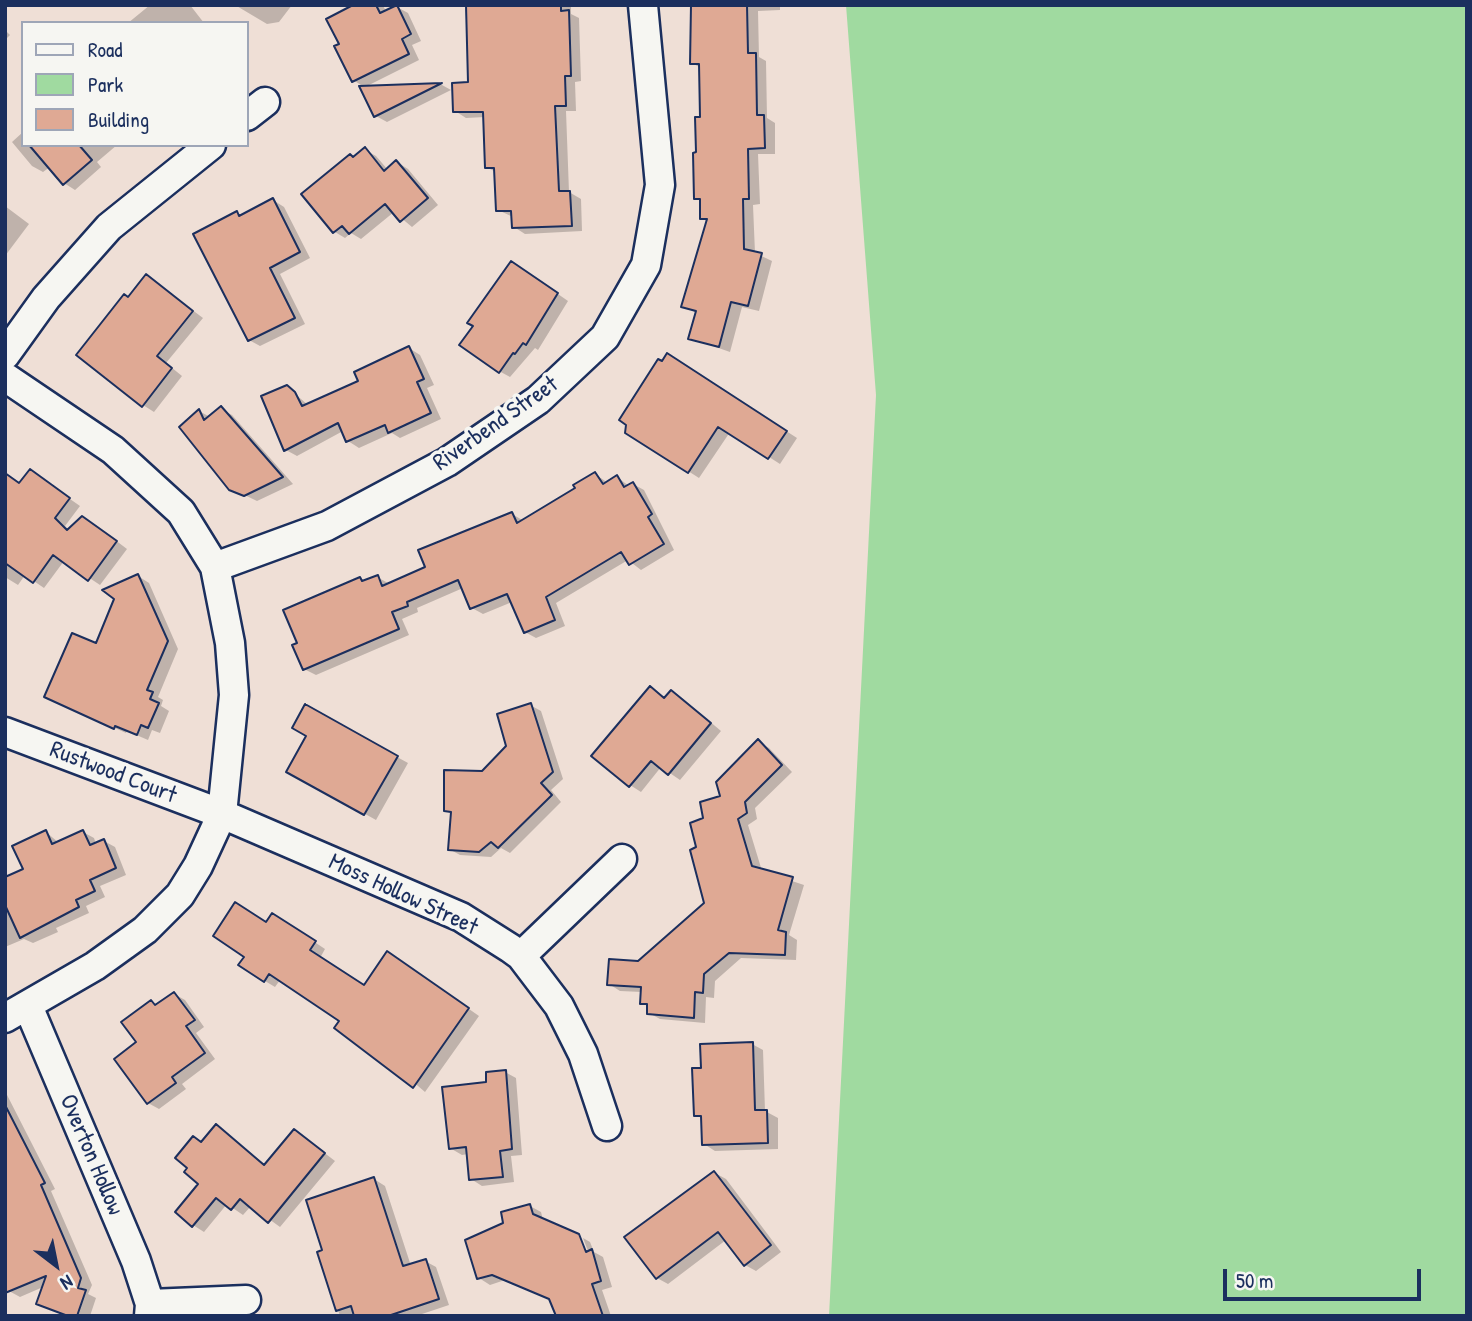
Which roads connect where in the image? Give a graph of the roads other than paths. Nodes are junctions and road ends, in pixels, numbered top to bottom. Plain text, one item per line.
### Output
1 (643, 5) edge
2 (209, 147) edge
3 (5, 355) edge
4 (5, 377) edge
5 (215, 566) junction
6 (5, 732) edge
7 (222, 814) junction
8 (622, 859) dead end
9 (521, 956) junction
10 (17, 1012) edge
11 (607, 1126) dead end
12 (246, 1300) dead end
13 (149, 1310) edge

1 - 5 street, Riverbend Street
2 - 3 street
4 - 5 street
5 - 7 street
6 - 7 street, Rustwood Court
7 - 9 street, Moss Hollow Street
7 - 10 street
8 - 9 street
9 - 11 street, Moss Hollow Street
10 - 13 street, Overton Hollow
12 - 13 street, Overton Hollow

